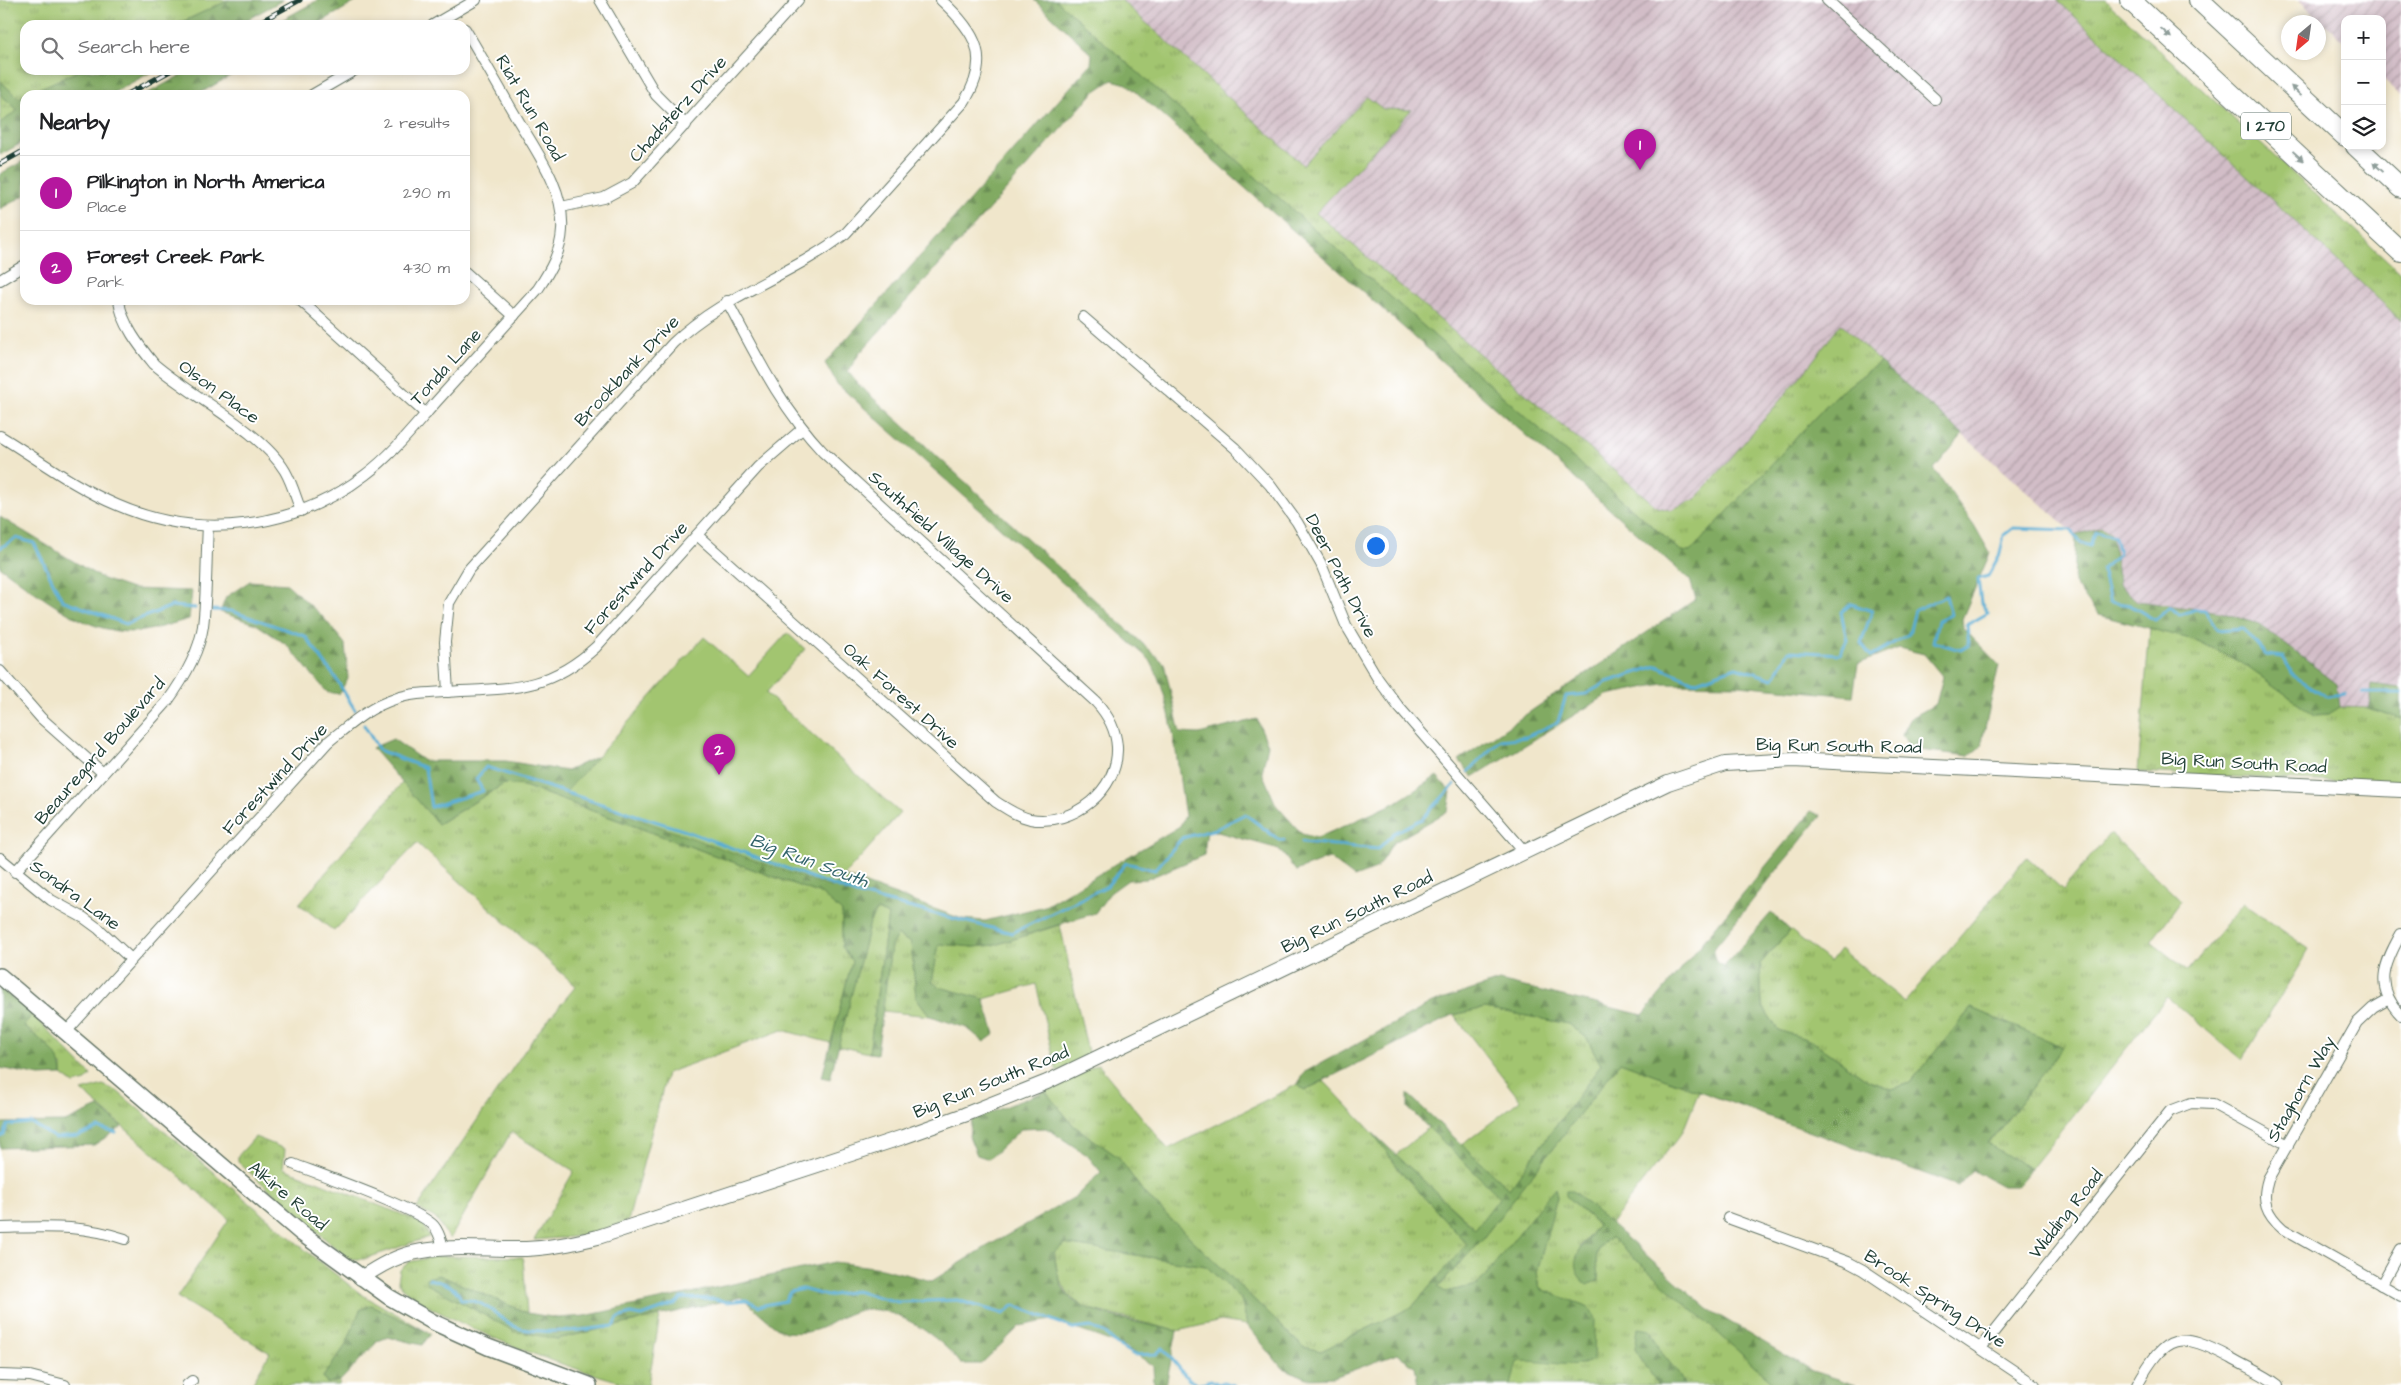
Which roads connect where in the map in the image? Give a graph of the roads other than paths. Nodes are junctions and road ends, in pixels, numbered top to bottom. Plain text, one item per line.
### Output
1 (476, 0) edge
2 (600, 0) edge
3 (798, 0) edge
4 (941, 0) edge
5 (1827, 0) edge
6 (2130, 0) edge
7 (2199, 0) edge
8 (455, 12) junction
9 (441, 20) edge
10 (460, 20) edge
11 (470, 38) edge
12 (347, 75) edge
13 (322, 90) edge
14 (1935, 99) dead end
15 (686, 125) junction
16 (2341, 132) edge
17 (2360, 150) edge
18 (2401, 188) edge
19 (561, 207) junction
20 (2401, 252) edge
21 (20, 269) edge
22 (470, 276) edge
23 (0, 280) edge
24 (727, 301) junction
25 (121, 305) edge
26 (306, 305) edge
27 (514, 316) junction
28 (1083, 317) dead end
29 (426, 414) junction
30 (802, 429) junction
31 (0, 436) edge
32 (301, 511) junction
33 (208, 526) junction
34 (696, 535) junction
35 (0, 670) edge
36 (448, 692) junction
37 (103, 773) junction
38 (2401, 790) edge
39 (1101, 791) joint
40 (1525, 852) junction
41 (0, 858) edge
42 (15, 872) junction
43 (2401, 934) edge
44 (131, 959) junction
45 (0, 976) edge
46 (2389, 1000) junction
47 (2401, 1015) edge
48 (66, 1032) junction
49 (2288, 1145) junction
50 (293, 1164) dead end
51 (1728, 1218) dead end
52 (0, 1228) edge
53 (126, 1239) dead end
54 (443, 1247) junction
55 (2401, 1249) edge
56 (361, 1278) junction
57 (2381, 1285) junction
58 (2401, 1296) edge
59 (1981, 1348) junction
60 (0, 1375) edge
61 (65, 1385) edge
62 (589, 1385) edge
63 (2035, 1385) edge
64 (2137, 1385) edge
65 (2278, 1385) edge

1 - 8 street
2 - 15 street
3 - 15 street, Chadsterz Drive
4 - 24 street, Brookbank Drive
5 - 14 street
6 -> 20 highway, I 270
16 -> 7 highway, I 270
8 - 9 street
8 - 10 street
11 - 19 street, Riat Run Road
12 - 13 street
15 - 19 street, Chadsterz Drive
18 -> 17 highway
19 - 27 street, Tonda Lane
21 - 23 street
22 - 27 street
24 - 30 street, Southfield Village Drive
24 - 36 street, Brookbank Drive
25 - 32 street, Olson Place
26 - 29 street
27 - 29 street, Tonda Lane
28 - 40 street, Deer Path Drive
29 - 32 street, Tonda Lane
30 - 34 street, Forestwind Drive
30 - 39 street, Southfield Village Drive
31 - 33 street, Tonda Lane
32 - 33 street, Tonda Lane
33 - 37 street, Beauregard Boulevard
34 - 36 street, Forestwind Drive
34 - 39 street, Oak Forest Drive
35 - 37 street
36 - 44 street, Forestwind Drive
37 - 42 street, Beauregard Boulevard
38 - 40 street, Big Run South Road
40 - 54 street, Big Run South Road
41 - 42 street, Sondra Lane
42 - 44 street, Sondra Lane
43 - 46 street
44 - 48 street, Forestwind Drive
45 - 48 main road, Alkire Road
46 - 47 street
46 - 49 street, Staghorn Way
48 - 56 main road, Alkire Road
49 - 57 street, Staghorn Way
49 - 59 street, Widding Road
50 - 54 street
51 - 59 street, Brook Spring Drive
52 - 53 street
54 - 56 street, Big Run South Road
55 - 57 street
56 - 62 main road, Alkire Road
57 - 58 street
59 - 63 street, Brook Spring Drive
60 - 61 street
64 - 65 street

